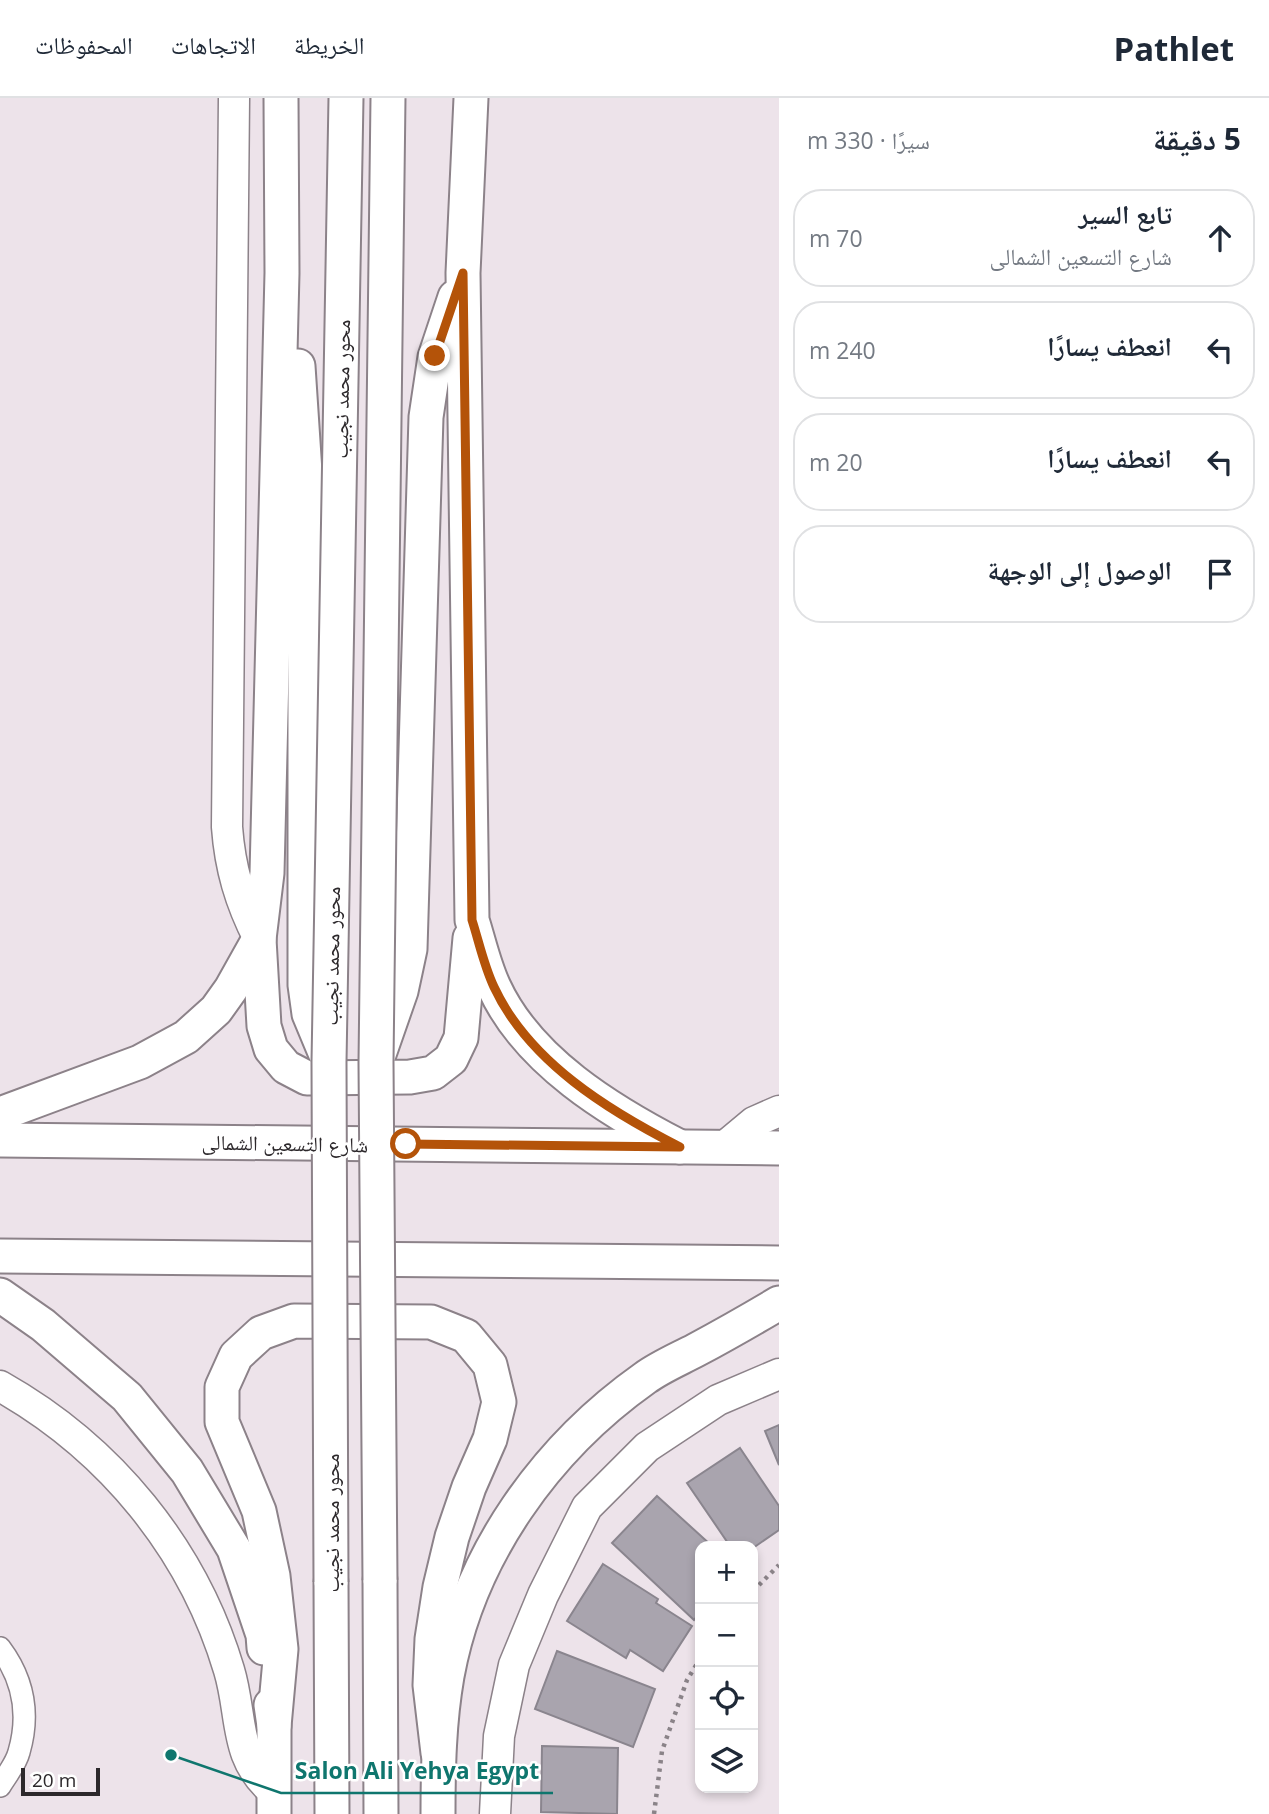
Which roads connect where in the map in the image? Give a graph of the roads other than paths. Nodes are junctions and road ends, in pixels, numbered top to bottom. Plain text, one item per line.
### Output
1 (234, 98) edge
2 (281, 98) edge
3 (346, 98) edge
4 (388, 98) edge
5 (471, 98) edge
6 (282, 273) junction
7 (463, 273) junction
8 (472, 920) junction
9 (259, 939) junction
10 (329, 1062) junction
11 (376, 1062) junction
12 (779, 1111) edge
13 (0, 1114) edge
14 (0, 1140) edge
15 (680, 1147) junction
16 (724, 1147) junction
17 (779, 1148) edge
18 (0, 1256) edge
19 (779, 1263) edge
20 (0, 1295) edge
21 (779, 1303) edge
22 (779, 1374) edge
23 (0, 1386) edge
24 (0, 1648) edge
25 (274, 1726) junction
26 (438, 1753) junction
27 (0, 1786) edge
28 (274, 1803) edge
29 (332, 1814) edge
30 (381, 1814) edge
31 (438, 1814) edge
32 (495, 1814) edge

1 - 9 street
2 - 6 main road
3 - 10 main road, محور محمد نجيب, bridge
4 - 11 main road, محور محمد نجيب, bridge
5 - 7 main road
6 - 9 main road
6 - 10 main road
7 - 8 main road
7 - 11 main road
8 - 9 main road
8 - 15 main road
9 - 13 main road
10 - 29 main road, محور محمد نجيب, bridge
11 - 30 main road, محور محمد نجيب, bridge
12 - 16 street
14 - 15 main road, شارع التسعين الشمالى
15 - 16 main road, شارع التسعين الشمالى
16 - 17 main road, شارع التسعين الشمالى
18 - 19 main road
20 - 25 main road
21 - 26 main road
22 - 32 street
23 - 28 street
24 - 27 street
25 - 26 main road
25 - 28 main road
26 - 31 main road

